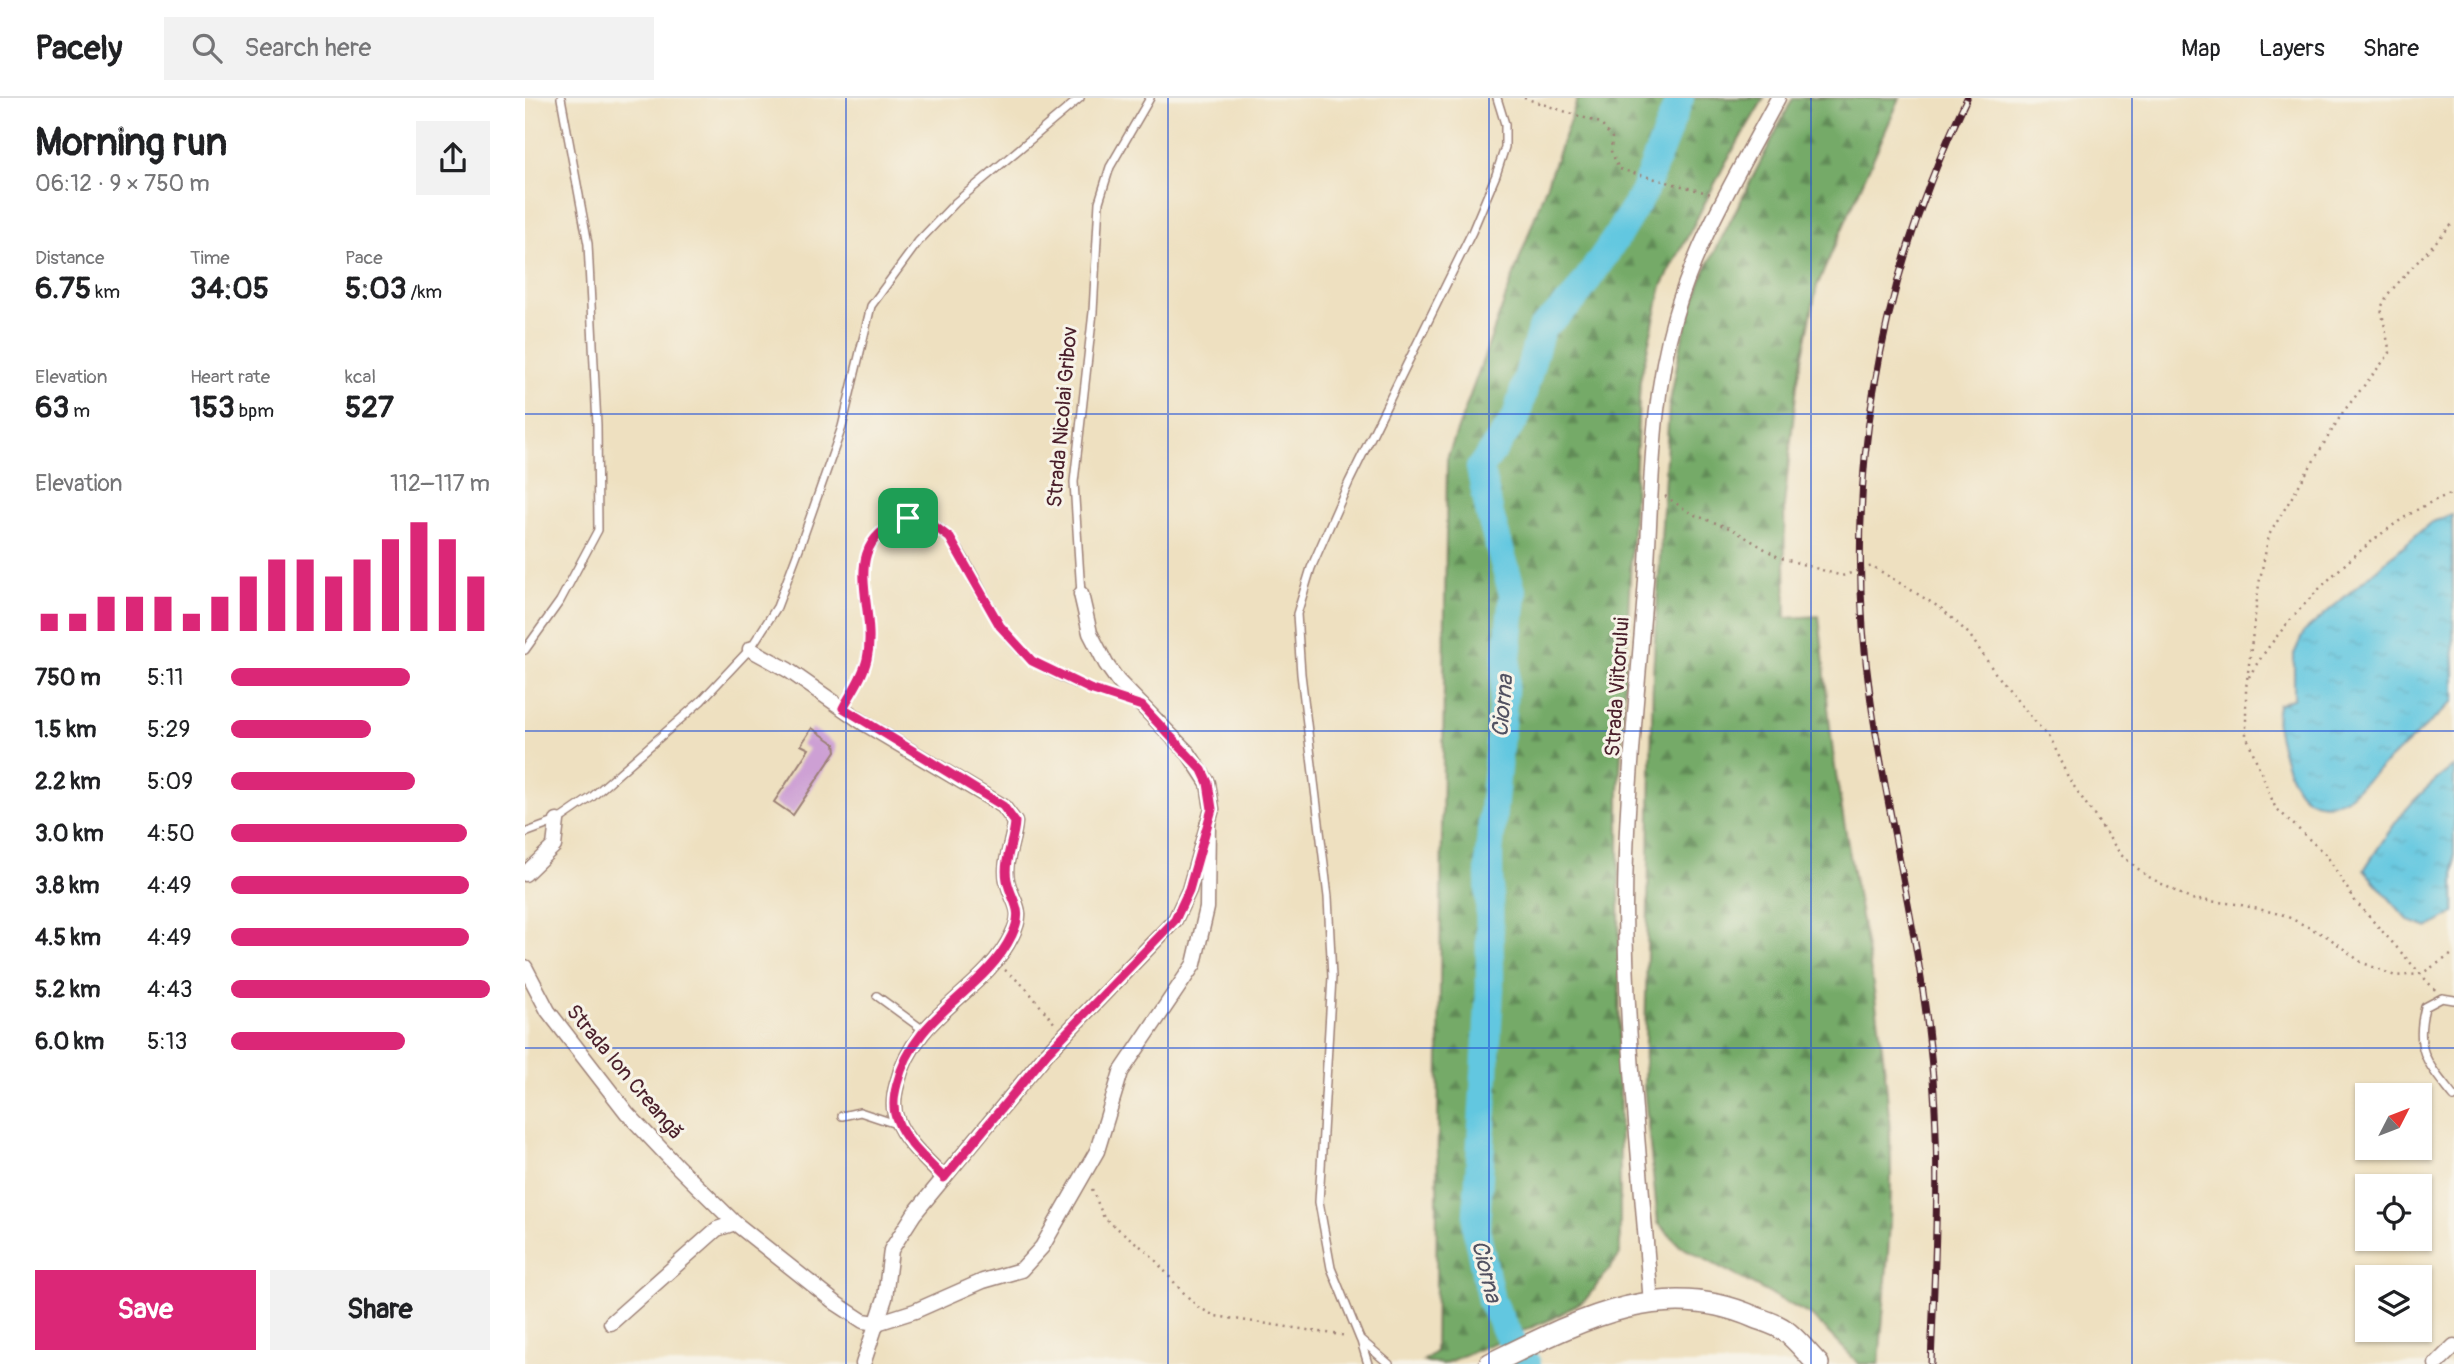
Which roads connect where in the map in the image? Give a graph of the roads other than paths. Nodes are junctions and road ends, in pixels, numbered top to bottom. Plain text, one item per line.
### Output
1 (561, 98) edge
2 (1080, 98) edge
3 (1150, 98) edge
4 (1497, 98) edge
5 (1778, 98) edge
6 (1081, 594) joint
7 (750, 649) junction
8 (525, 650) edge
9 (1142, 706) junction
10 (843, 708) junction
11 (557, 821) junction
12 (1208, 822) junction
13 (525, 834) edge
14 (525, 874) edge
15 (525, 967) edge
16 (877, 996) dead end
17 (2454, 1000) edge
18 (922, 1029) junction
19 (2454, 1097) edge
20 (842, 1116) dead end
21 (899, 1125) junction
22 (944, 1178) junction
23 (735, 1223) junction
24 (1651, 1304) junction
25 (611, 1323) dead end
26 (877, 1323) junction
27 (1360, 1339) junction
28 (2454, 1346) edge
29 (1491, 1363) edge
30 (863, 1364) edge
31 (1368, 1364) edge
32 (1389, 1364) edge
33 (1818, 1364) edge
34 (2436, 1364) edge

1 - 8 lane
2 - 7 lane
3 - 6 lane, Strada Nicolai Gribov
4 - 27 lane
5 - 24 street, Strada Viitorului
6 - 9 street, Strada Nicolai Gribov
7 - 10 street
7 - 11 lane
9 - 10 lane
9 - 12 street, Strada Nicolai Gribov
10 - 18 street
11 - 13 lane
11 - 14 street
12 - 22 street, Strada Nicolai Gribov
12 - 26 street
15 - 23 street, Strada Ion Creangă
16 - 18 lane
17 - 19 lane
18 - 21 street
20 - 21 lane
21 - 22 street
22 - 26 street, Strada Nicolai Gribov
23 - 25 street
23 - 26 street, Strada Ion Creangă
24 - 29 main road
24 - 33 main road
26 - 30 street, Strada Nicolai Gribov
27 - 31 lane
27 - 32 lane
28 - 34 street

